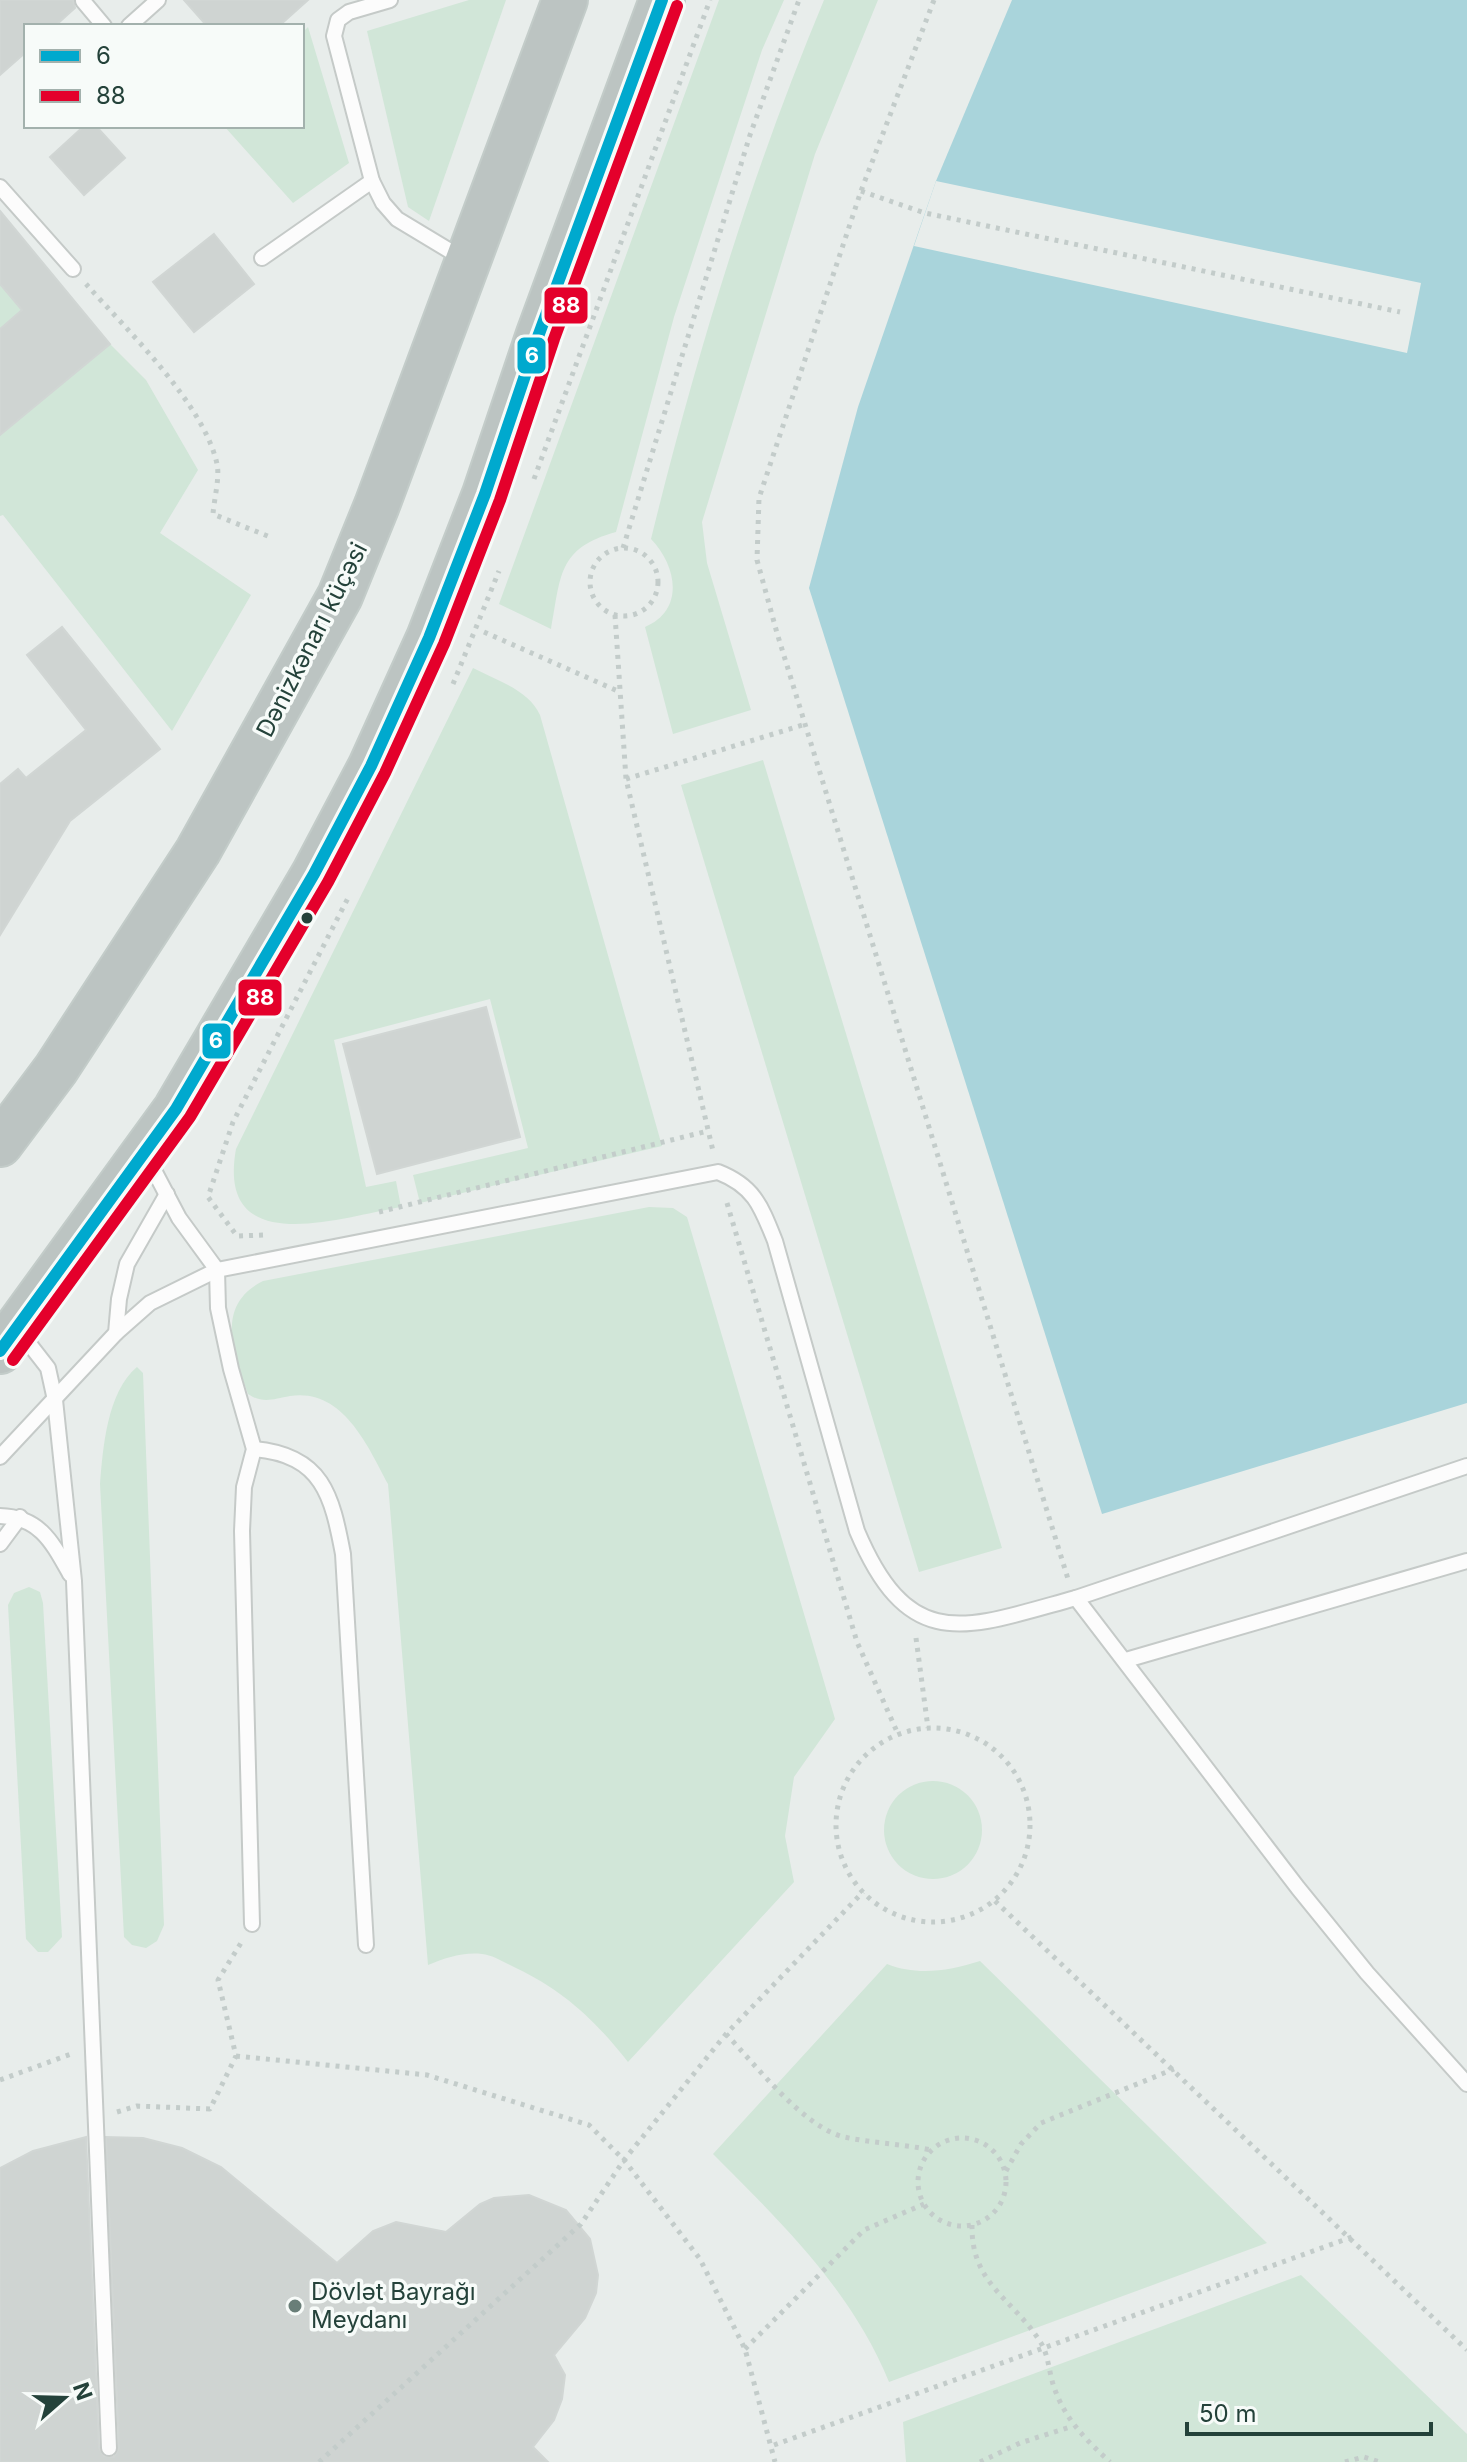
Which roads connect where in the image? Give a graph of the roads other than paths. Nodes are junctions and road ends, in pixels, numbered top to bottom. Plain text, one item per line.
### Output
1 (158, 0) edge
2 (390, 0) edge
3 (565, 0) edge
4 (662, 0) edge
5 (83, 1) edge
6 (102, 24) edge
7 (131, 24) edge
8 (372, 181) junction
9 (0, 187) edge
10 (262, 258) dead end
11 (467, 261) junction
12 (73, 269) road end
13 (0, 1144) edge
14 (145, 1153) junction
15 (167, 1194) junction
16 (217, 1270) junction
17 (116, 1333) junction
18 (9, 1339) edge
19 (55, 1400) junction
20 (254, 1449) junction
21 (0, 1457) edge
22 (1467, 1466) edge
23 (0, 1516) edge
24 (20, 1517) junction
25 (0, 1544) edge
26 (1467, 1561) edge
27 (74, 1581) junction
28 (1076, 1598) junction
29 (1126, 1660) junction
30 (252, 1924) road end
31 (366, 1945) dead end
32 (1467, 2084) edge
33 (109, 2448) dead end

1 - 7 lane
2 - 8 lane
3 - 11 highway, Dənizkənarı küçəsi
4 - 14 highway
5 - 6 lane
8 - 10 lane
8 - 11 lane
9 - 12 lane
11 - 13 highway, Dənizkənarı küçəsi
14 - 15 lane
14 - 18 highway
15 - 16 lane
15 - 17 lane
16 - 17 lane
16 - 20 lane
16 - 28 lane
17 - 19 lane
18 - 19 lane
19 - 21 lane
19 - 27 lane
20 - 30 lane
20 - 31 lane
22 - 28 lane
23 - 24 lane
24 - 25 lane
24 - 27 lane
26 - 29 lane
27 - 33 lane
28 - 29 lane
29 - 32 lane

